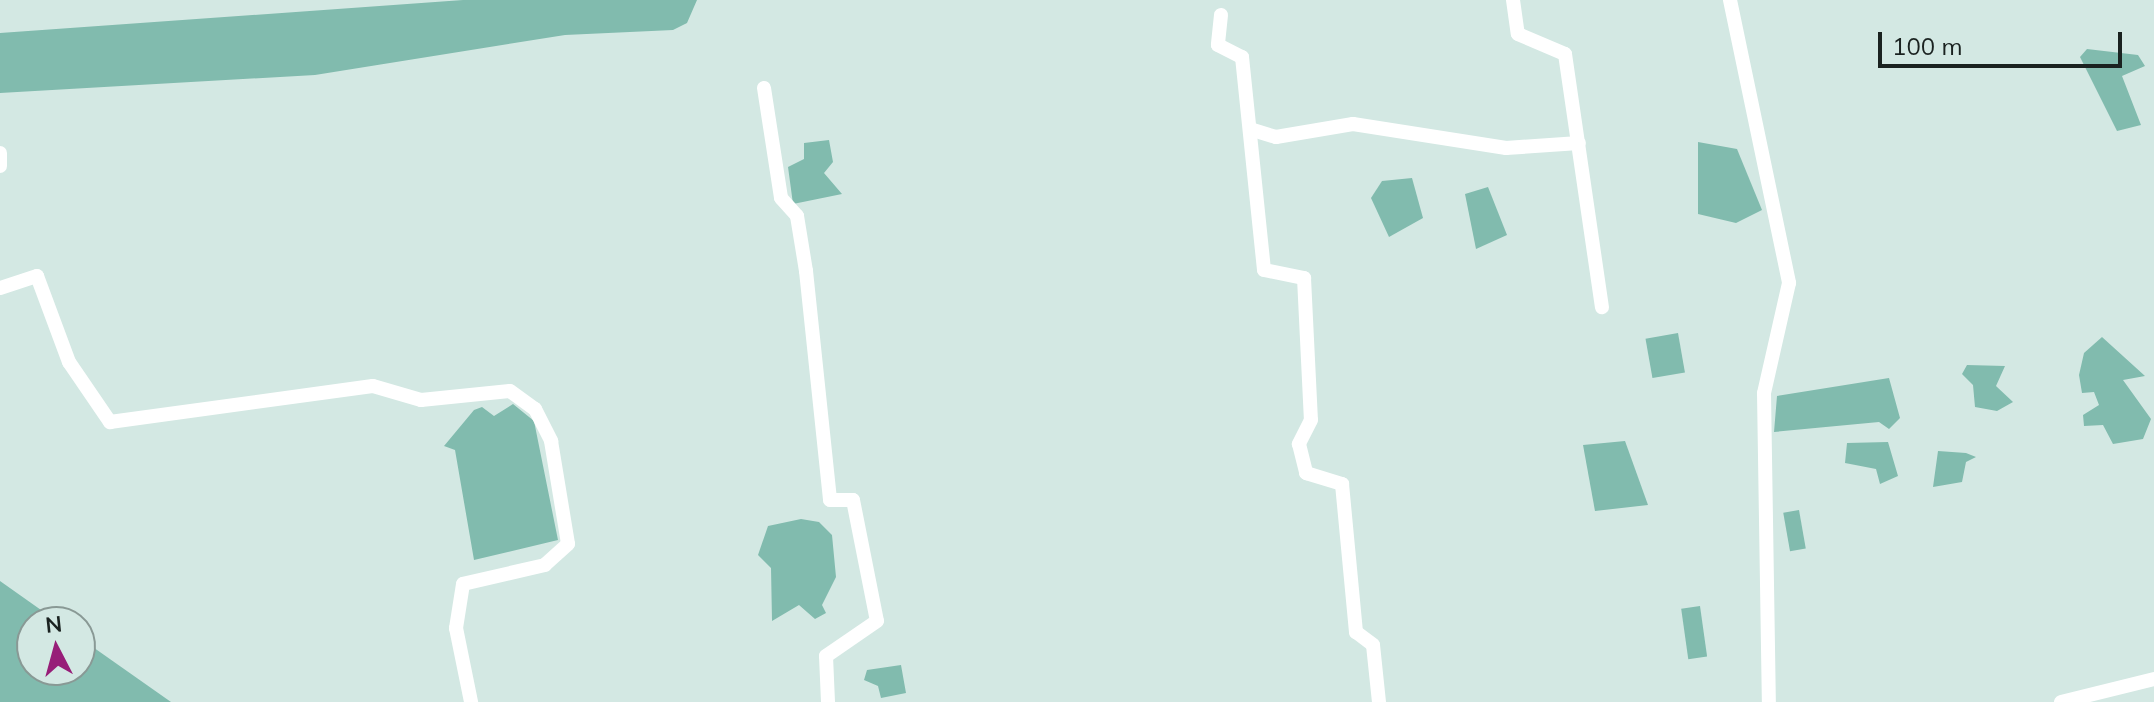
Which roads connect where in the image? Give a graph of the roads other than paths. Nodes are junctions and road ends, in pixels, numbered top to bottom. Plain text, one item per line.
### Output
1 (1513, 0) edge
2 (1730, 0) edge
3 (1221, 15) dead end
4 (764, 88) dead end
5 (1253, 130) junction
6 (1579, 143) junction
7 (0, 153) edge
8 (0, 166) edge
9 (0, 288) edge
10 (1602, 307) dead end
11 (2154, 679) edge
12 (471, 702) edge
13 (828, 702) edge
14 (1379, 702) edge
15 (1769, 702) edge
16 (2061, 702) edge

1 - 6 street
2 - 15 street
3 - 5 street
4 - 13 street
5 - 6 street
5 - 14 street
6 - 10 street
7 - 8 street
9 - 12 street
11 - 16 street

